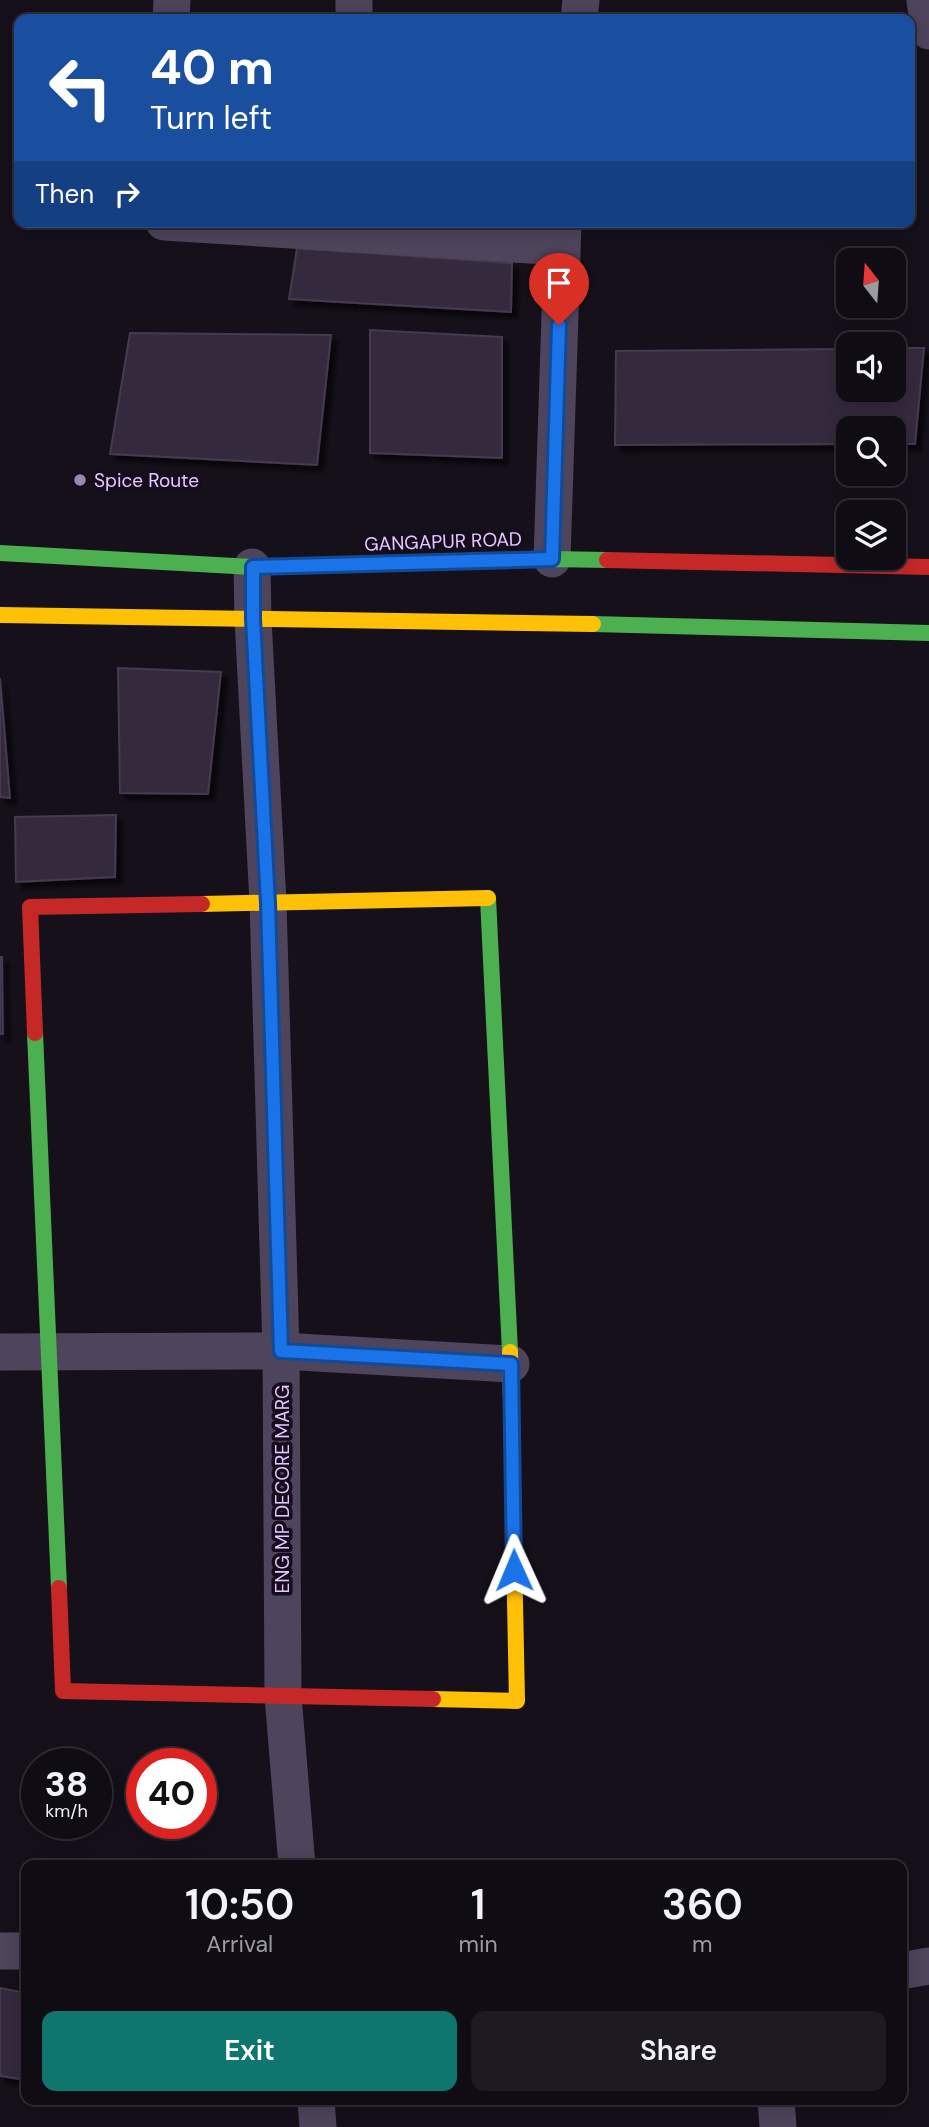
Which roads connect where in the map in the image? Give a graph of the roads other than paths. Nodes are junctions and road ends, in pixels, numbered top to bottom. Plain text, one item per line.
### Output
1 (925, 0) edge
2 (929, 32) edge
3 (348, 228) edge
4 (562, 234) edge
5 (0, 553) edge
6 (552, 559) junction
7 (253, 567) junction
8 (929, 567) edge
9 (0, 615) edge
10 (253, 619) junction
11 (929, 632) edge
12 (268, 903) junction
13 (48, 1351) junction
14 (281, 1351) junction
15 (0, 1352) edge
16 (511, 1364) junction
17 (283, 1696) junction
18 (297, 1860) edge
19 (0, 1951) edge
20 (21, 1951) edge
21 (929, 1966) edge
22 (907, 1971) edge
23 (316, 2105) edge
24 (776, 2105) edge
25 (318, 2127) edge
26 (778, 2127) edge

1 - 2 street
3 - 4 street
4 - 6 street
5 - 7 street, GANGAPUR ROAD
6 - 7 street, GANGAPUR ROAD
6 - 8 street, GANGAPUR ROAD
7 - 10 street, ENG MP DECORE MARG
9 - 10 street
10 - 11 street
10 - 12 street, ENG MP DECORE MARG
12 - 13 street
12 - 14 street, ENG MP DECORE MARG
12 - 16 street
13 - 14 street
13 - 15 street
13 - 17 street
14 - 16 street
14 - 17 street, ENG MP DECORE MARG
16 - 17 street
17 - 18 street, ENG MP DECORE MARG
19 - 20 street
21 - 22 street
23 - 25 street
24 - 26 street

